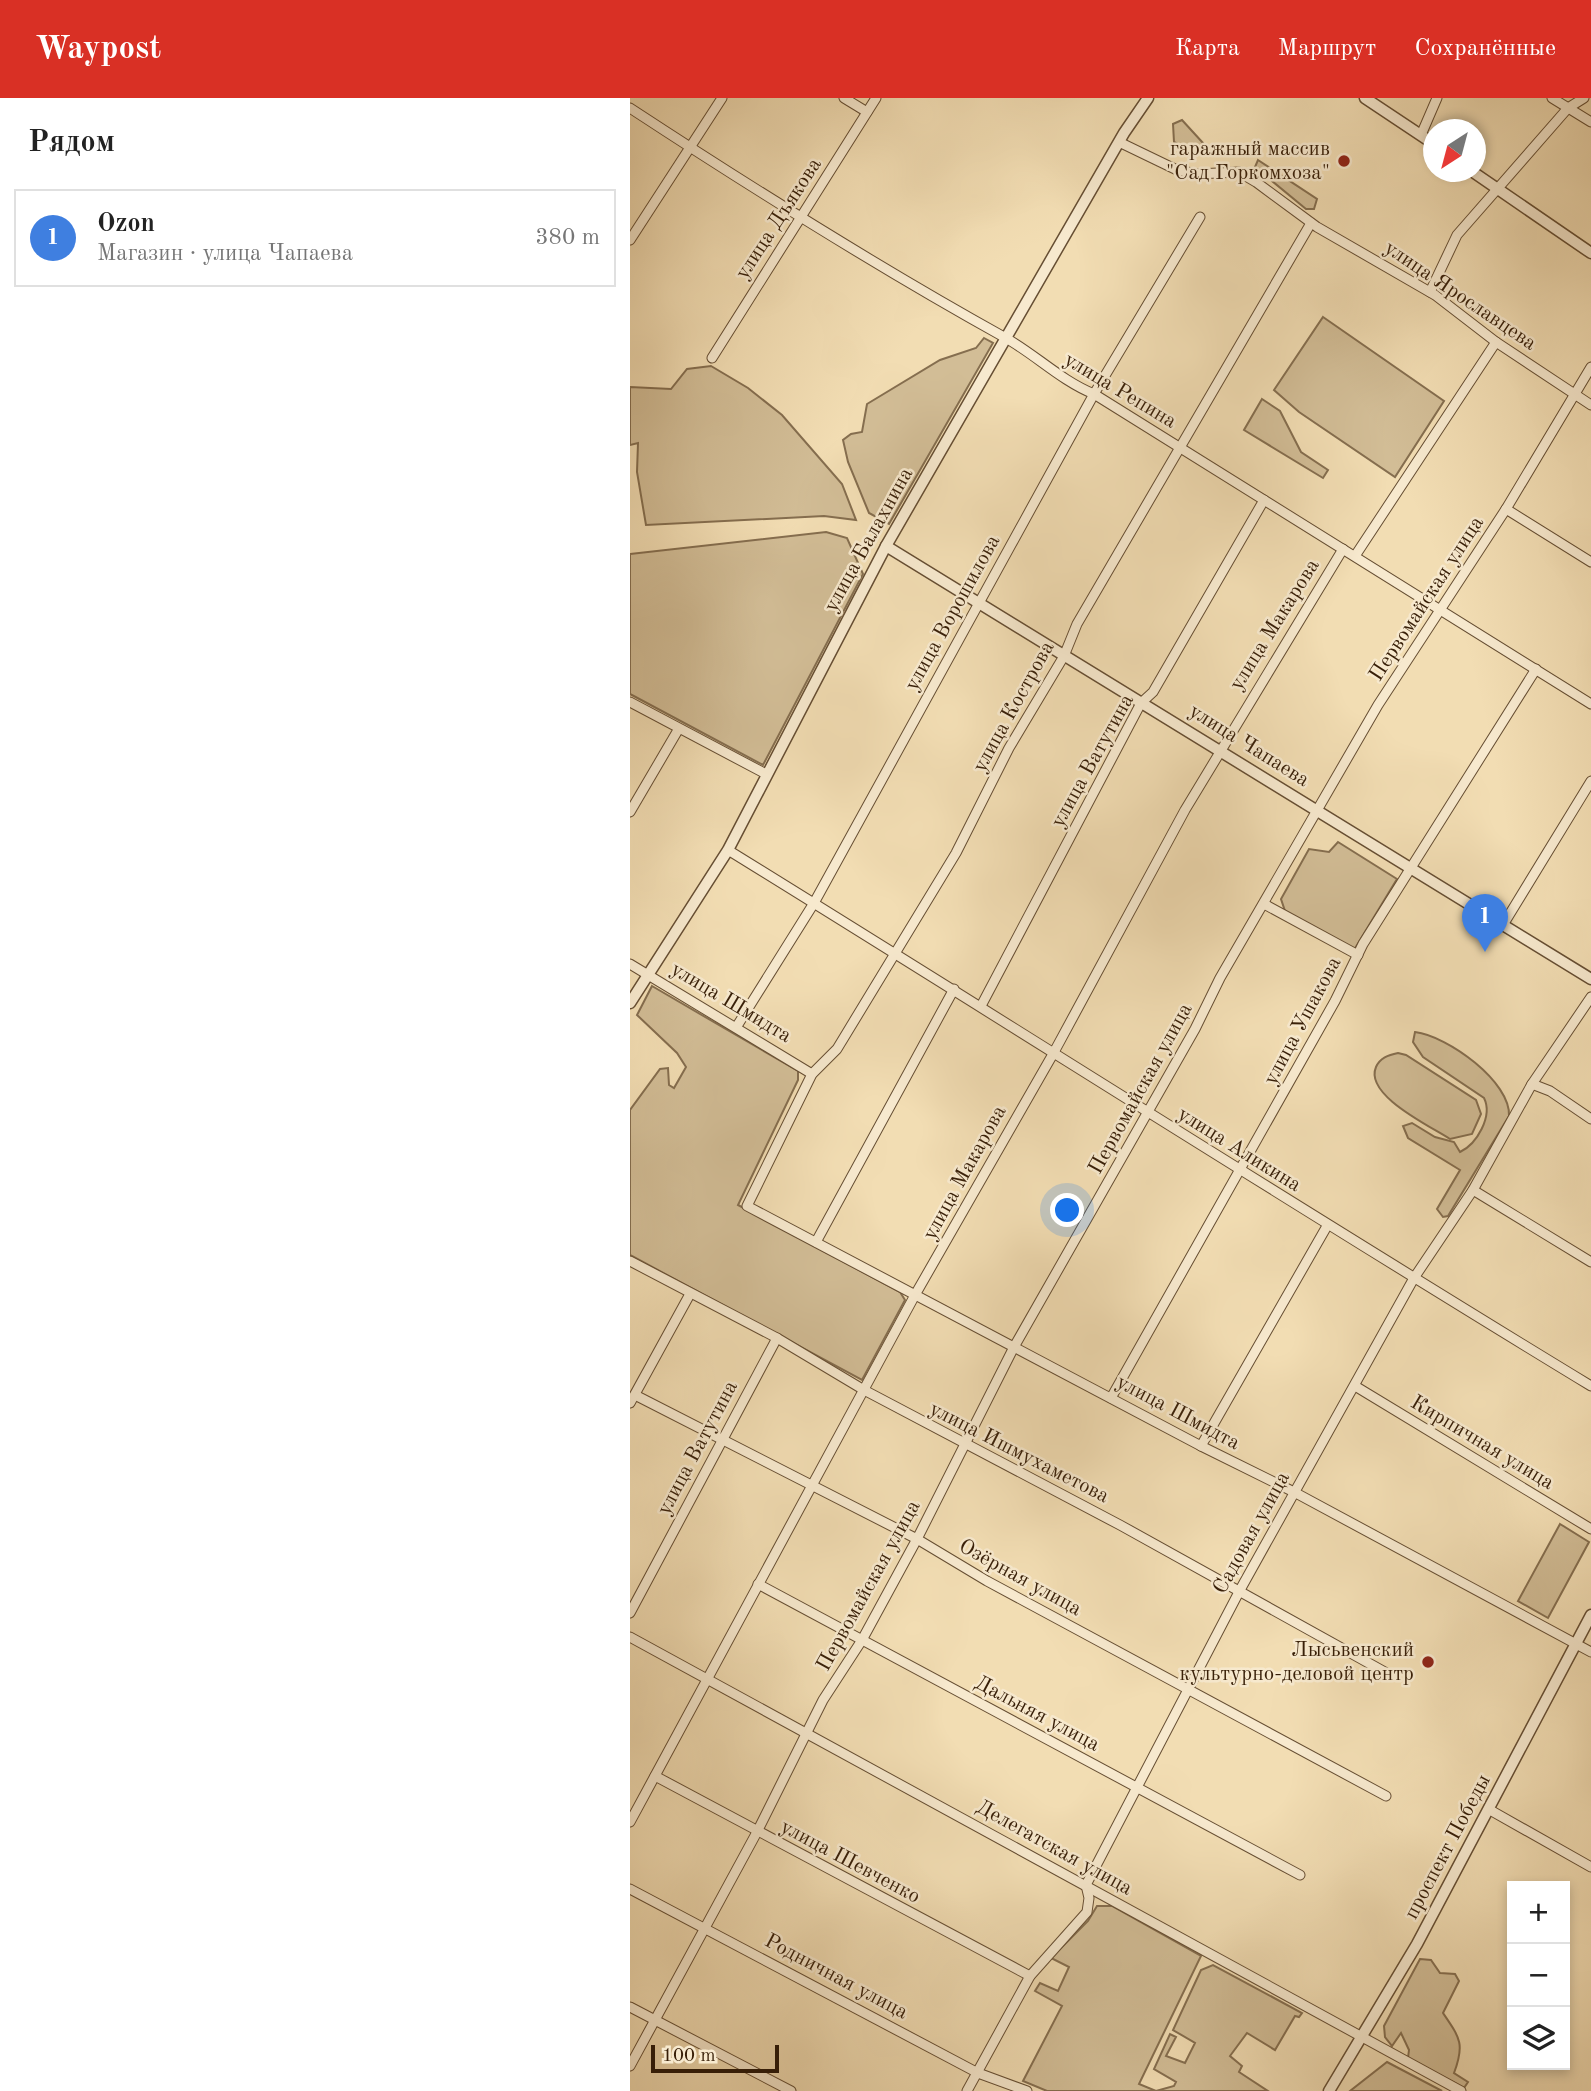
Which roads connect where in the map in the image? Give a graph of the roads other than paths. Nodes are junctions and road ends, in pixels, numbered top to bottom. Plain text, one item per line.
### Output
1 (722, 98) edge
2 (844, 98) edge
3 (876, 98) edge
4 (1148, 98) edge
5 (1365, 98) edge
6 (1437, 98) edge
7 (1552, 98) edge
8 (1584, 98) edge
9 (630, 108) edge
10 (1568, 108) junction
11 (867, 112) junction
12 (1591, 122) edge
13 (1421, 135) joint
14 (1119, 142) junction
15 (691, 148) junction
16 (1486, 181) edge
17 (1497, 188) junction
18 (801, 215) junction
19 (1200, 217) dead end
20 (1311, 223) junction
21 (630, 240) edge
22 (1591, 253) edge
23 (1430, 292) junction
24 (1005, 337) junction
25 (1496, 342) junction
26 (712, 358) dead end
27 (1591, 368) edge
28 (1094, 394) junction
29 (1575, 394) junction
30 (1591, 405) edge
31 (1180, 447) junction
32 (1264, 500) junction
33 (1506, 509) junction
34 (886, 546) junction
35 (1343, 549) junction
36 (1354, 556) junction
37 (1591, 562) edge
38 (979, 604) junction
39 (1441, 611) junction
40 (1064, 656) junction
41 (1536, 669) junction
42 (630, 702) edge
43 (1141, 702) junction
44 (1591, 704) edge
45 (678, 730) junction
46 (1219, 751) junction
47 (766, 774) junction
48 (1591, 781) edge
49 (630, 811) edge
50 (1318, 811) junction
51 (727, 850) junction
52 (1409, 868) junction
53 (814, 903) junction
54 (1264, 904) junction
55 (1503, 925) junction
56 (893, 952) junction
57 (1358, 955) junction
58 (630, 964) edge
59 (647, 973) junction
60 (1591, 979) edge
61 (954, 989) junction
62 (1591, 997) edge
63 (630, 1003) edge
64 (981, 1006) junction
65 (737, 1026) junction
66 (1053, 1054) junction
67 (812, 1074) junction
68 (1532, 1084) junction
69 (1146, 1113) junction
70 (1591, 1119) edge
71 (1240, 1171) junction
72 (1473, 1190) junction
73 (747, 1206) joint
74 (1327, 1226) junction
75 (816, 1242) junction
76 (630, 1261) edge
77 (1591, 1262) edge
78 (1414, 1278) junction
79 (690, 1294) junction
80 (915, 1295) junction
81 (777, 1338) junction
82 (1014, 1347) junction
83 (1355, 1386) junction
84 (1591, 1386) edge
85 (864, 1390) junction
86 (1111, 1398) junction
87 (632, 1399) edge
88 (723, 1438) junction
89 (966, 1445) junction
90 (1201, 1446) junction
91 (811, 1487) junction
92 (1294, 1492) junction
93 (1591, 1529) edge
94 (917, 1539) junction
95 (758, 1584) junction
96 (1240, 1590) junction
97 (630, 1613) edge
98 (1591, 1615) edge
99 (630, 1637) edge
100 (862, 1640) junction
101 (1576, 1644) junction
102 (1591, 1653) edge
103 (1392, 1676) dead end
104 (707, 1680) junction
105 (1187, 1688) junction
106 (808, 1735) junction
107 (655, 1776) junction
108 (1137, 1788) junction
109 (1386, 1796) dead end
110 (1490, 1811) junction
111 (630, 1822) edge
112 (757, 1832) junction
113 (1591, 1867) edge
114 (1300, 1875) dead end
115 (1086, 1885) junction
116 (630, 1889) edge
117 (705, 1928) junction
118 (1030, 1976) junction
119 (630, 2007) edge
120 (655, 2020) junction
121 (1361, 2039) junction
122 (630, 2066) edge
123 (978, 2073) junction
124 (791, 2091) edge
125 (967, 2091) edge
126 (1027, 2091) edge
127 (1329, 2091) edge
128 (1461, 2091) edge

1 - 15 street
2 - 11 street
3 - 11 street, улица Дъякова
4 - 14 street, улица Балахнина
5 - 13 street
6 - 13 street
7 - 10 street
8 - 10 street
9 - 15 street, улица Репина
10 - 12 street
10 - 17 street
11 - 18 street, улица Дъякова
14 - 20 street, улица Ярославцева
14 - 24 street, улица Балахнина
15 - 18 street, улица Репина
15 - 21 street
16 - 17 street
17 - 22 street
17 - 23 street
18 - 24 street, улица Репина
18 - 26 street, улица Дъякова
19 - 28 street, улица Ворошилова
20 - 23 street, улица Ярославцева
20 - 31 street, улица Кострова
23 - 25 street, улица Ярославцева
24 - 28 street, улица Репина
24 - 34 street, улица Балахнина
25 - 29 street, улица Ярославцева
25 - 36 street
27 - 29 street, Первомайская улица
28 - 31 street, улица Репина
28 - 38 street, улица Ворошилова
29 - 30 street, улица Ярославцева
29 - 33 street, Первомайская улица
31 - 32 street, улица Репина
31 - 40 street, улица Кострова
32 - 35 street, улица Репина
32 - 43 street, улица Ватутина
33 - 37 street
33 - 39 street, Первомайская улица
34 - 38 street, улица Чапаева
34 - 47 street, улица Балахнина
35 - 36 street, улица Репина
35 - 46 street, улица Макарова
36 - 39 street, улица Репина
38 - 40 street, улица Чапаева
38 - 53 street, улица Ворошилова
39 - 41 street, улица Репина
39 - 50 street, Первомайская улица
40 - 43 street, улица Чапаева
40 - 56 street, улица Кострова
41 - 44 street, улица Репина
41 - 52 street, улица Ушакова
42 - 45 street
43 - 46 street, улица Чапаева
43 - 64 street, улица Ватутина
45 - 47 street
45 - 49 street
46 - 50 street, улица Чапаева
46 - 66 street, улица Макарова
47 - 51 street, улица Балахнина
48 - 55 street
50 - 52 street, улица Чапаева
50 - 54 street, Первомайская улица
51 - 53 street, улица Аликина
51 - 59 street, улица Балахнина
52 - 55 street, улица Чапаева
52 - 57 street, улица Ушакова
53 - 56 street, улица Аликина
53 - 65 street, улица Ворошилова
54 - 57 street
54 - 69 street, Первомайская улица
55 - 60 street, улица Чапаева
56 - 61 street, улица Аликина
56 - 67 street, улица Кострова
57 - 71 street, улица Ушакова
58 - 59 street, улица Шмидта
59 - 63 street, улица Балахнина
59 - 65 street, улица Шмидта
61 - 64 street, улица Аликина
61 - 75 street
62 - 68 street, Садовая улица
64 - 66 street, улица Аликина
65 - 67 street, улица Шмидта
66 - 69 street, улица Аликина
66 - 80 street, улица Макарова
67 - 73 street, улица Кострова
68 - 70 street
68 - 72 street, Садовая улица
69 - 71 street, улица Аликина
69 - 82 street, Первомайская улица
71 - 74 street, улица Аликина
71 - 86 street, улица Ушакова
72 - 77 street
72 - 78 street, Садовая улица
73 - 75 street, улица Шмидта
74 - 78 street, улица Аликина
74 - 90 street
75 - 80 street, улица Шмидта
76 - 79 street, улица Ишмухаметова
78 - 83 street, Садовая улица
78 - 84 street, улица Аликина
79 - 81 street, улица Ишмухаметова
79 - 87 street
80 - 82 street, улица Шмидта
80 - 85 street, улица Макарова
81 - 85 street, улица Ишмухаметова
81 - 88 street, улица Ватутина
82 - 86 street, улица Шмидта
82 - 89 street, Первомайская улица
83 - 92 street, Садовая улица
83 - 93 street, Кирпичная улица
85 - 89 street, улица Ишмухаметова
85 - 91 street, улица Макарова
86 - 90 street, улица Шмидта
87 - 88 street, Озёрная улица
88 - 91 street, Озёрная улица
88 - 97 street, улица Ватутина
89 - 94 street, Первомайская улица
89 - 96 street, улица Ишмухаметова
90 - 92 street, улица Шмидта
91 - 94 street, Озёрная улица
91 - 95 street, улица Макарова
92 - 96 street, Садовая улица
92 - 101 street, улица Шмидта
94 - 100 street, Первомайская улица
94 - 105 street, Озёрная улица
95 - 100 street, Дальняя улица
95 - 104 street, улица Макарова
96 - 103 street, улица Ишмухаметова
96 - 105 street, Садовая улица
98 - 101 street, проспект Победы
99 - 104 street, Делегатская улица
100 - 106 street, Первомайская улица
100 - 108 street, Дальняя улица
101 - 102 street, улица Шмидта
101 - 110 street, проспект Победы
104 - 106 street, Делегатская улица
104 - 107 street, улица Макарова
105 - 108 street, Садовая улица
105 - 109 street, Озёрная улица
106 - 112 street, Первомайская улица
106 - 115 street, Делегатская улица
107 - 111 street, улица Макарова
107 - 112 street, улица Шевченко
108 - 114 street, Дальняя улица
108 - 115 street, Садовая улица
110 - 113 street
110 - 121 street, проспект Победы
112 - 117 street, Первомайская улица
112 - 118 street, улица Шевченко
115 - 118 street, Садовая улица
115 - 121 street, Делегатская улица
116 - 117 street, Родничная улица
117 - 120 street, Первомайская улица
117 - 123 street, Родничная улица
118 - 123 street, Садовая улица
119 - 120 street
120 - 122 street, Первомайская улица
120 - 124 street
121 - 127 street, проспект Победы
121 - 128 street, Делегатская улица
123 - 125 street, Садовая улица
123 - 126 street, Родничная улица

